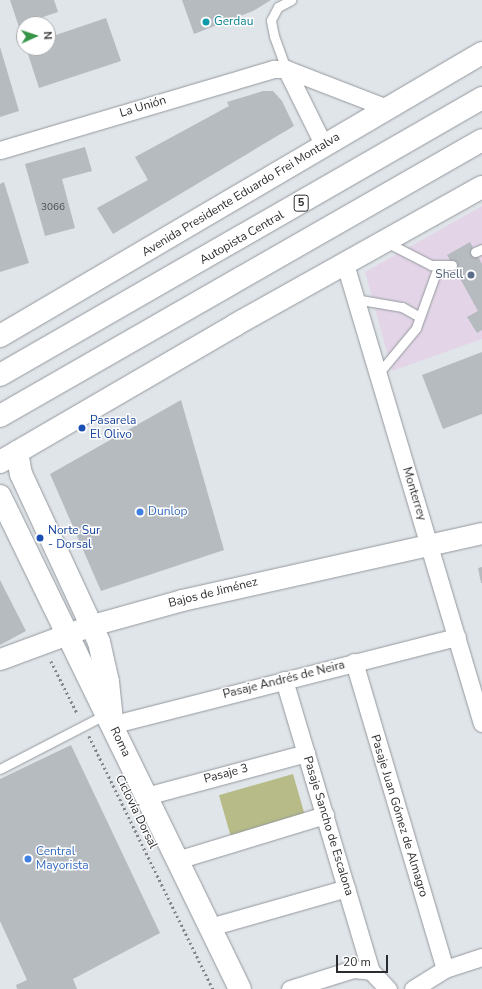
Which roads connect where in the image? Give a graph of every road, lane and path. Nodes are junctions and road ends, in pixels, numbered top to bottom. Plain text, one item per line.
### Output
1 (291, 0) edge
2 (482, 53) edge
3 (286, 69) junction
4 (482, 98) edge
5 (387, 108) junction
6 (482, 140) edge
7 (324, 146) junction
8 (0, 150) edge
9 (482, 187) edge
10 (384, 241) junction
11 (345, 264) junction
12 (452, 265) dead end
13 (438, 266) junction
14 (355, 299) junction
15 (418, 316) junction
16 (0, 336) edge
17 (378, 374) junction
18 (0, 375) edge
19 (0, 416) edge
20 (8, 457) edge
21 (0, 496) edge
22 (482, 533) edge
23 (430, 545) junction
24 (92, 624) junction
25 (67, 633) junction
26 (457, 636) junction
27 (42, 642) junction
28 (0, 659) edge
29 (354, 662) junction
30 (284, 680) junction
31 (109, 719) junction
32 (482, 724) edge
33 (83, 725) junction
34 (306, 753) junction
35 (0, 769) edge
36 (146, 796) junction
37 (325, 815) junction
38 (178, 860) junction
39 (346, 888) junction
40 (210, 927) junction
41 (482, 957) edge
42 (445, 969) junction
43 (371, 971) junction
44 (214, 989) edge
45 (240, 989) edge
46 (290, 989) edge
47 (388, 989) edge
48 (412, 989) edge

1 - 3 lane
2 - 5 main road, Avenida Presidente Eduardo Frei Montalva
3 - 5 street, La Unión
3 - 7 street
3 - 8 street, La Unión
4 - 18 main road, Autopista Central / 5
5 - 7 main road, Avenida Presidente Eduardo Frei Montalva
6 - 19 main road
7 - 16 main road, Avenida Presidente Eduardo Frei Montalva
9 - 10 main road
10 - 11 main road
10 - 13 lane
11 - 14 street, Monterrey
11 - 20 main road
12 - 13 lane
13 - 15 lane
14 - 15 lane
14 - 17 street, Monterrey
15 - 17 lane
17 - 23 street, Monterrey
20 - 24 main road
21 - 25 main road, Roma
22 - 23 street, Bajos de Jiménez
23 - 24 street, Bajos de Jiménez
23 - 26 street, Monterrey
24 - 25 street, Bajos de Jiménez
24 - 31 main road
25 - 27 street, Bajos de Jiménez
25 - 31 main road, Roma
26 - 29 street, Pasaje Andrés de Neira
26 - 32 street, Monterrey
27 - 28 street, Bajos de Jiménez
27 - 33 path, Ciclovía Dorsal
29 - 30 street, Pasaje Andrés de Neira
29 - 42 street, Pasaje Juan Gómez de Almagro
30 - 31 street, Pasaje Andrés de Neira
30 - 34 street, Pasaje Sancho de Escalona
31 - 33 lane
31 - 36 main road, Roma
33 - 35 lane
33 - 44 path, Ciclovía Dorsal
34 - 36 street, Pasaje 3
34 - 37 street, Pasaje Sancho de Escalona
36 - 38 main road, Roma
37 - 38 street
37 - 39 street, Pasaje Sancho de Escalona
38 - 40 main road, Roma
39 - 40 street
39 - 43 street, Pasaje Sancho de Escalona
40 - 45 main road, Roma
41 - 42 street
42 - 48 street
43 - 46 street
43 - 47 street

